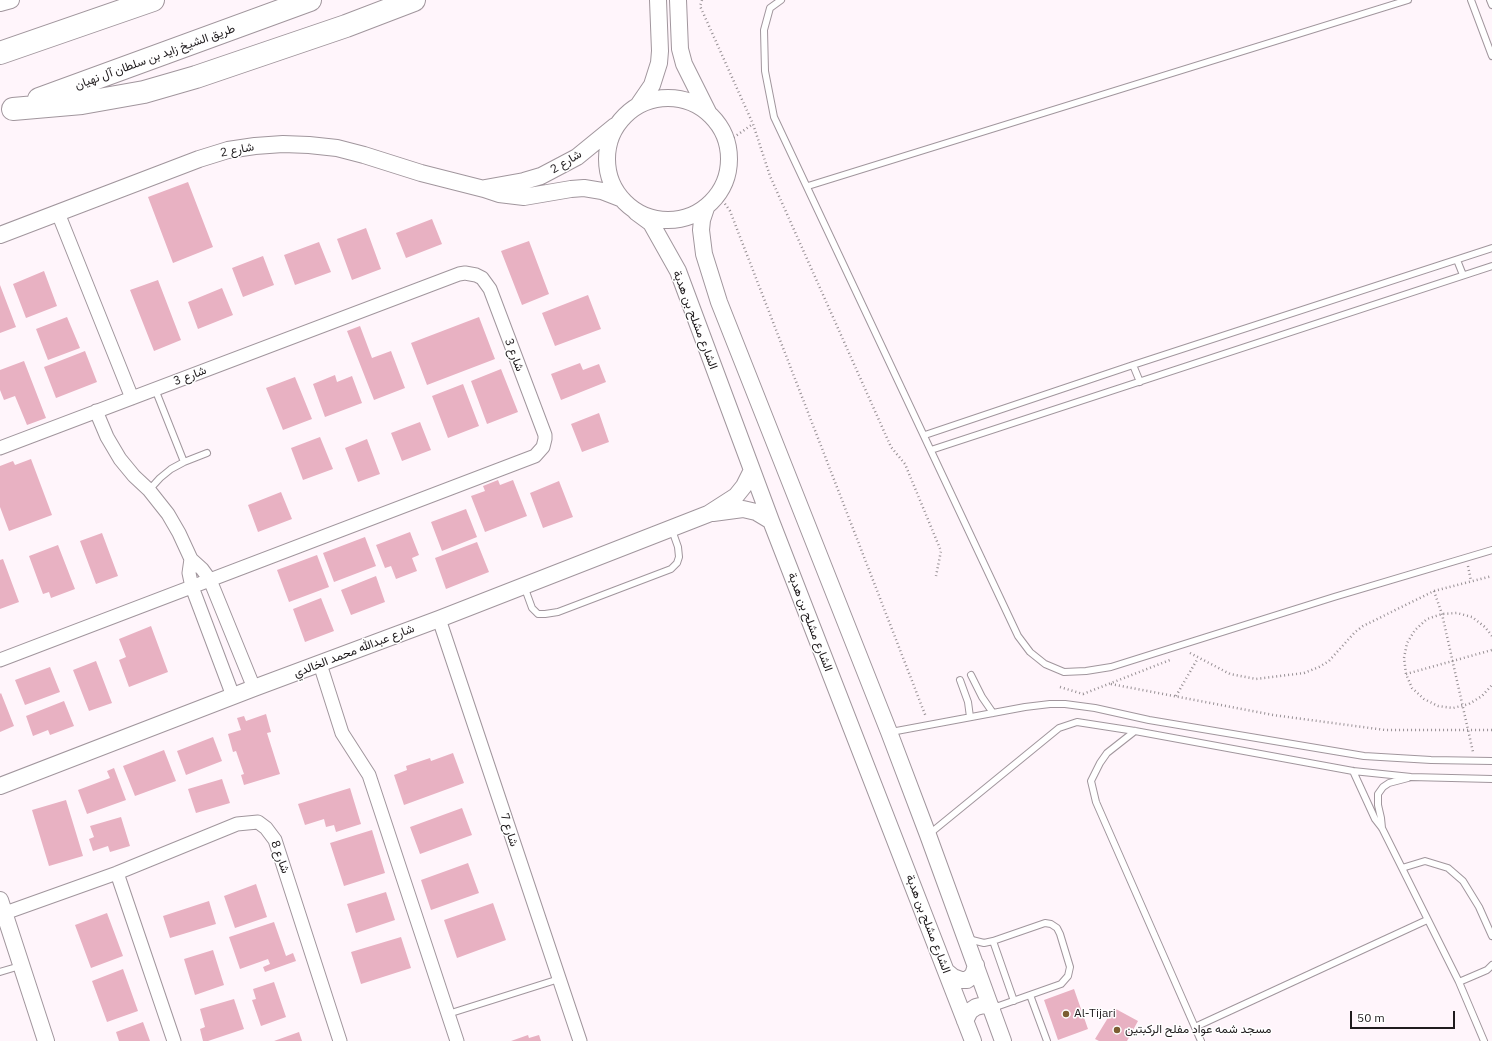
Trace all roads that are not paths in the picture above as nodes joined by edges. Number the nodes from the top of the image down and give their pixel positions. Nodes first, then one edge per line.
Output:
1 (11, 0) edge
2 (153, 0) edge
3 (310, 0) edge
4 (414, 0) edge
5 (658, 0) edge
6 (678, 0) edge
7 (781, 0) edge
8 (1408, 0) edge
9 (1471, 0) edge
10 (1490, 0) edge
11 (0, 3) edge
12 (1492, 5) edge
13 (0, 53) edge
14 (1492, 56) edge
15 (639, 104) junction
16 (6, 111) edge
17 (708, 112) junction
18 (617, 124) junction
19 (808, 186) junction
20 (484, 189) junction
21 (620, 198) junction
22 (706, 208) junction
23 (636, 212) junction
24 (58, 213) junction
25 (0, 235) edge
26 (1492, 248) edge
27 (1457, 260) junction
28 (1492, 266) edge
29 (1462, 275) junction
30 (1134, 365) junction
31 (1140, 382) junction
32 (155, 389) junction
33 (132, 398) junction
34 (96, 412) junction
35 (925, 435) junction
36 (0, 448) edge
37 (931, 450) junction
38 (207, 453) dead end
39 (184, 462) junction
40 (752, 470) junction
41 (149, 490) junction
42 (708, 514) junction
43 (771, 522) junction
44 (671, 529) junction
45 (1492, 550) edge
46 (191, 559) junction
47 (210, 580) junction
48 (524, 586) junction
49 (192, 587) junction
50 (439, 619) junction
51 (0, 660) edge
52 (320, 664) junction
53 (971, 675) dead end
54 (960, 680) dead end
55 (254, 688) junction
56 (233, 696) junction
57 (993, 713) junction
58 (970, 717) junction
59 (1135, 731) junction
60 (889, 732) junction
61 (1492, 761) edge
62 (1353, 771) junction
63 (1411, 777) junction
64 (1492, 779) edge
65 (0, 786) edge
66 (1382, 828) junction
67 (928, 835) junction
68 (1402, 868) junction
69 (118, 873) junction
70 (2, 907) edge
71 (1427, 920) junction
72 (1492, 936) edge
73 (966, 938) junction
74 (993, 941) junction
75 (21, 965) junction
76 (976, 965) junction
77 (1492, 965) edge
78 (0, 972) edge
79 (946, 972) junction
80 (559, 979) junction
81 (1459, 982) junction
82 (1030, 995) junction
83 (1014, 1001) junction
84 (992, 1008) junction
85 (448, 1014) junction
86 (965, 1021) junction
87 (1195, 1027) junction
88 (46, 1041) edge
89 (174, 1041) edge
90 (340, 1041) edge
91 (457, 1041) edge
92 (580, 1041) edge
93 (973, 1041) edge
94 (1003, 1041) edge
95 (1046, 1041) edge
96 (1201, 1041) edge
97 (1484, 1041) edge

1 - 11 street
2 - 13 highway
3 - 16 highway, طريق الشيخ زايد بن سلطان آل نهيان
4 - 16 highway
5 - 15 street
6 - 17 street
7 - 19 lane
8 - 19 lane
9 - 14 lane
10 - 12 lane
15 - 17 street
15 - 18 street
17 - 22 street
18 - 20 street, شارع 2
18 - 21 street
19 - 35 lane
20 - 21 street, شارع 2
20 - 24 street, شارع 2
21 - 23 street
22 - 23 street
22 - 60 street
23 - 40 street, الشارع مشلح بن هدبة
24 - 25 street, شارع 2
24 - 33 street
26 - 27 lane
27 - 29 lane
27 - 30 lane
28 - 29 lane
29 - 31 lane
30 - 31 lane
30 - 35 lane
31 - 37 lane
32 - 33 street, شارع 3
32 - 39 lane
32 - 47 street, شارع 3
33 - 34 street, شارع 3
34 - 36 street, شارع 3
34 - 41 street
35 - 37 lane
37 - 45 lane
38 - 39 lane
39 - 41 lane
40 - 42 street, شارع عبدالله محمد الخالدي
40 - 43 street, الشارع مشلح بن هدبة
41 - 46 street
42 - 43 street, شارع عبدالله محمد الخالدي
42 - 44 street, شارع عبدالله محمد الخالدي
43 - 79 street, الشارع مشلح بن هدبة
44 - 48 street, شارع عبدالله محمد الخالدي
44 - 48 lane
46 - 47 street
46 - 49 street
47 - 49 street, شارع 3
47 - 55 street
48 - 50 street, شارع عبدالله محمد الخالدي
49 - 51 street, شارع 3
49 - 56 street
50 - 52 street, شارع عبدالله محمد الخالدي
50 - 80 street, شارع 7
52 - 55 street, شارع عبدالله محمد الخالدي
52 - 85 street
53 - 57 lane
54 - 58 lane
55 - 56 street, شارع عبدالله محمد الخالدي
56 - 65 street, شارع عبدالله محمد الخالدي
57 - 58 lane
57 - 61 lane
58 - 60 lane
59 - 62 lane
59 - 67 lane
59 - 87 lane
60 - 67 street
62 - 63 lane
62 - 66 lane
63 - 64 lane
63 - 66 lane
66 - 68 lane
67 - 73 street
68 - 71 lane
68 - 72 lane
69 - 70 street, شارع 8
69 - 89 street
69 - 90 street, شارع 8
70 - 75 street, شارع 8
71 - 81 lane
71 - 87 lane
73 - 74 lane
73 - 76 street
74 - 82 lane
74 - 83 lane
75 - 78 lane
75 - 88 street, شارع 8
76 - 79 street
76 - 84 street
77 - 81 lane
79 - 86 street, الشارع مشلح بن هدبة
80 - 85 lane
80 - 92 street, شارع 7
81 - 97 lane
82 - 83 lane
82 - 95 lane
83 - 84 lane
84 - 86 street
84 - 94 street
85 - 91 street
86 - 93 street, الشارع مشلح بن هدبة
87 - 96 lane

